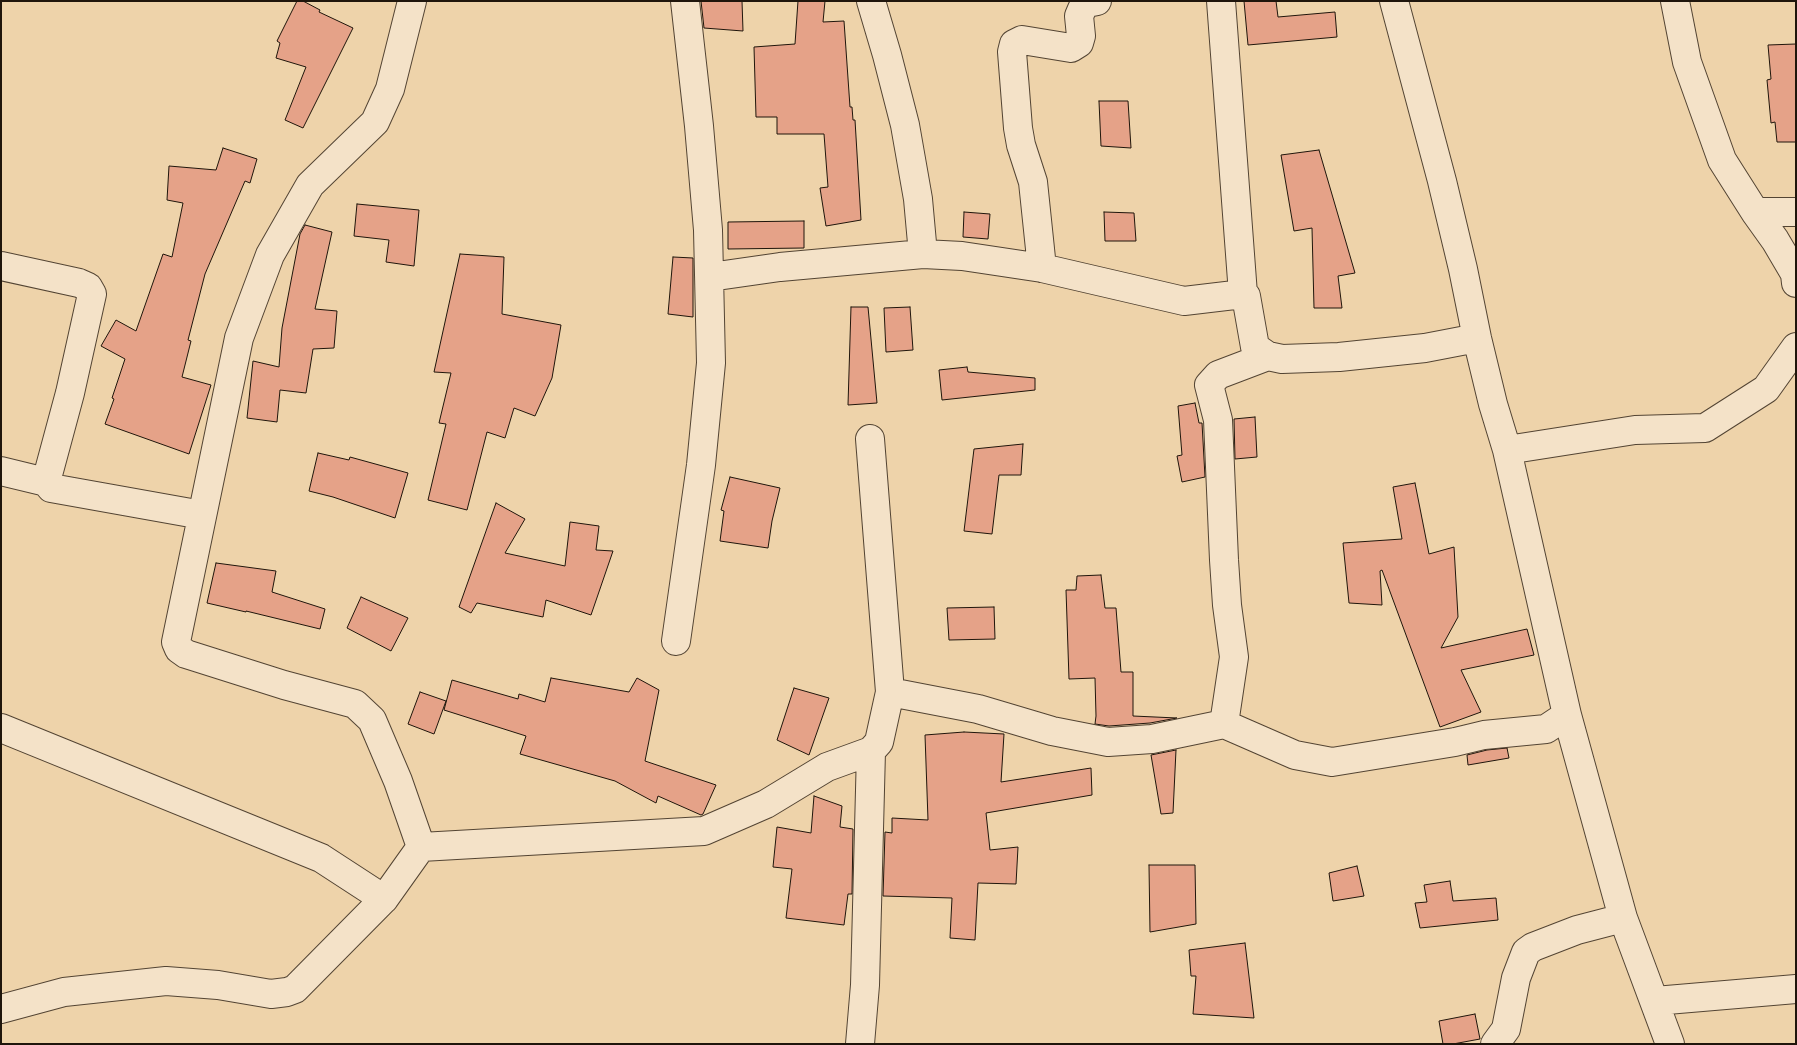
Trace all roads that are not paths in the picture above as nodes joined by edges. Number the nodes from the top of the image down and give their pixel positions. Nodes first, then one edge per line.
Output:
1 (412, 1) edge
2 (685, 1) edge
3 (871, 1) edge
4 (1097, 1) edge
5 (1221, 1) edge
6 (1394, 1) edge
7 (1675, 1) edge
8 (1755, 212) junction
9 (1796, 212) edge
10 (923, 254) junction
11 (1, 266) edge
12 (1042, 268) junction
13 (710, 276) junction
14 (1796, 283) edge
15 (1243, 294) junction
16 (1477, 338) junction
17 (1796, 347) edge
18 (1268, 356) junction
19 (870, 439) dead end
20 (1508, 450) junction
21 (1, 471) edge
22 (46, 482) junction
23 (202, 515) junction
24 (676, 641) dead end
25 (890, 692) junction
26 (1567, 715) junction
27 (1224, 724) junction
28 (1, 728) edge
29 (871, 751) junction
30 (421, 847) junction
31 (384, 899) junction
32 (1623, 918) junction
33 (1796, 989) edge
34 (1655, 1002) junction
35 (1, 1009) edge
36 (860, 1044) edge
37 (1495, 1044) edge
38 (1670, 1044) edge

1 - 23 street
2 - 13 street
3 - 10 street
4 - 12 street
5 - 15 street
6 - 16 street
7 - 8 street
8 - 9 street
8 - 14 street
10 - 12 street
10 - 13 street
11 - 22 street
12 - 15 street
13 - 24 street
15 - 18 street
16 - 18 street
16 - 20 street
17 - 20 street
18 - 27 street
19 - 25 street
20 - 26 street
21 - 22 street
22 - 23 street
23 - 30 street
25 - 27 street
25 - 29 street
26 - 27 street
26 - 32 street
28 - 31 street
29 - 30 street
29 - 36 street
30 - 31 street
31 - 35 street
32 - 34 street
32 - 37 street
33 - 34 street
34 - 38 street

